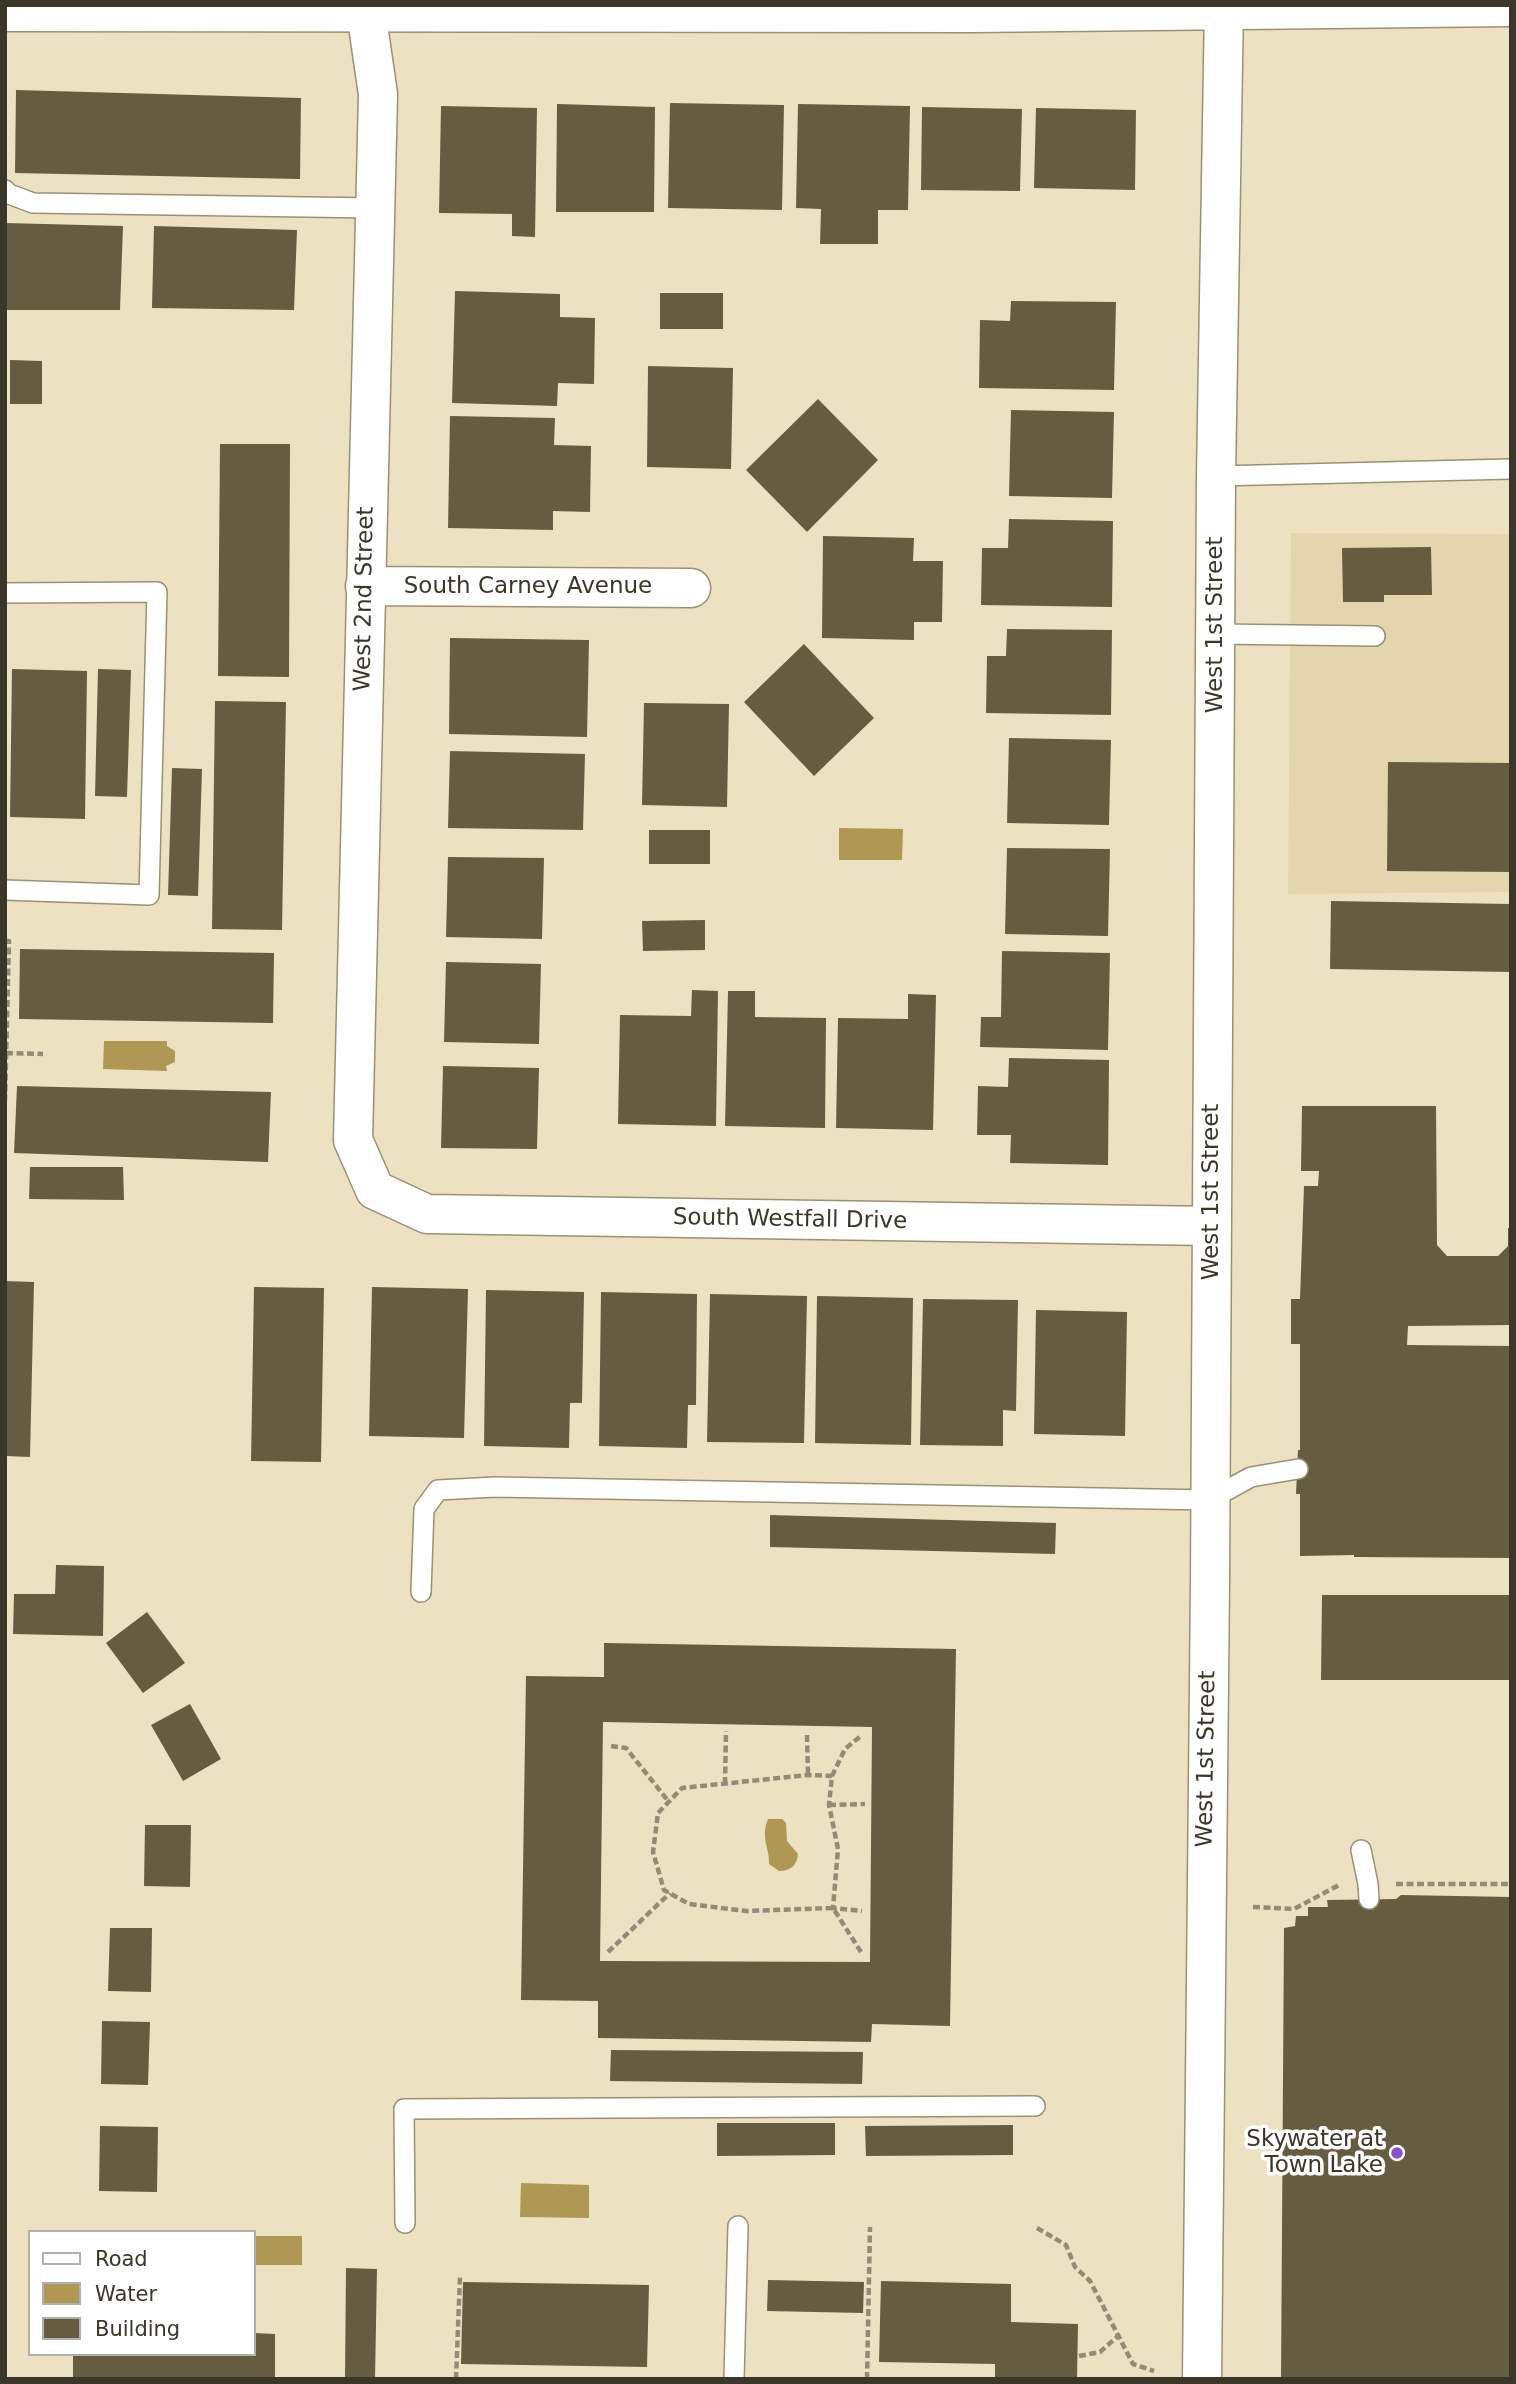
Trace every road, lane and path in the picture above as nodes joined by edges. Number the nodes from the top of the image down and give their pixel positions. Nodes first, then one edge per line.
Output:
1 (1224, 7) edge
2 (1511, 7) edge
3 (365, 8) edge
4 (697, 9) edge
5 (5, 12) edge
6 (5, 190) edge
7 (375, 208) junction
8 (1511, 469) edge
9 (1216, 476) junction
10 (365, 586) junction
11 (691, 588) dead end
12 (5, 593) edge
13 (1217, 634) junction
14 (1376, 636) dead end
15 (5, 890) edge
16 (5, 941) edge
17 (6, 1054) edge
18 (43, 1054) dead end
19 (5, 1101) edge
20 (375, 1190) joint
21 (1212, 1226) junction
22 (1297, 1469) dead end
23 (1209, 1500) junction
24 (421, 1592) dead end
25 (726, 1731) dead end
26 (807, 1735) dead end
27 (862, 1735) dead end
28 (611, 1746) dead end
29 (808, 1774) junction
30 (832, 1776) junction
31 (725, 1784) junction
32 (669, 1802) junction
33 (865, 1804) dead end
34 (829, 1805) junction
35 (1361, 1850) dead end
36 (670, 1893) junction
37 (1369, 1899) dead end
38 (833, 1908) junction
39 (862, 1911) dead end
40 (608, 1952) dead end
41 (861, 1952) dead end
42 (1035, 2106) dead end
43 (405, 2223) dead end
44 (738, 2226) dead end
45 (870, 2227) dead end
46 (1037, 2228) dead end
47 (460, 2276) dead end
48 (1118, 2336) junction
49 (1079, 2356) dead end
50 (1154, 2371) dead end
51 (456, 2379) edge
52 (734, 2379) edge
53 (867, 2379) edge
54 (1202, 2379) edge

1 - 2 street
1 - 4 street
1 - 9 street, West 1st Street
3 - 4 street
3 - 5 street
3 - 7 street, West 2nd Street
6 - 7 lane
7 - 10 street, West 2nd Street
8 - 9 lane
9 - 13 street, West 1st Street
10 - 11 street, South Carney Avenue
10 - 20 street, West 2nd Street
12 - 15 lane
13 - 14 lane
13 - 21 street, West 1st Street
16 - 17 path
17 - 18 path
17 - 19 path
20 - 21 street, South Westfall Drive
21 - 23 street, West 1st Street
22 - 23 lane
23 - 24 lane
23 - 54 street, West 1st Street
25 - 31 path
26 - 29 path
27 - 30 path
28 - 32 path
29 - 30 path
29 - 31 path
30 - 34 path
31 - 32 path
32 - 36 path
33 - 34 path
34 - 38 path
35 - 37 lane
36 - 38 path
36 - 40 path
38 - 39 path
38 - 41 path
42 - 43 lane
44 - 52 lane
45 - 53 path
46 - 48 path
47 - 51 path
48 - 49 path
48 - 50 path

